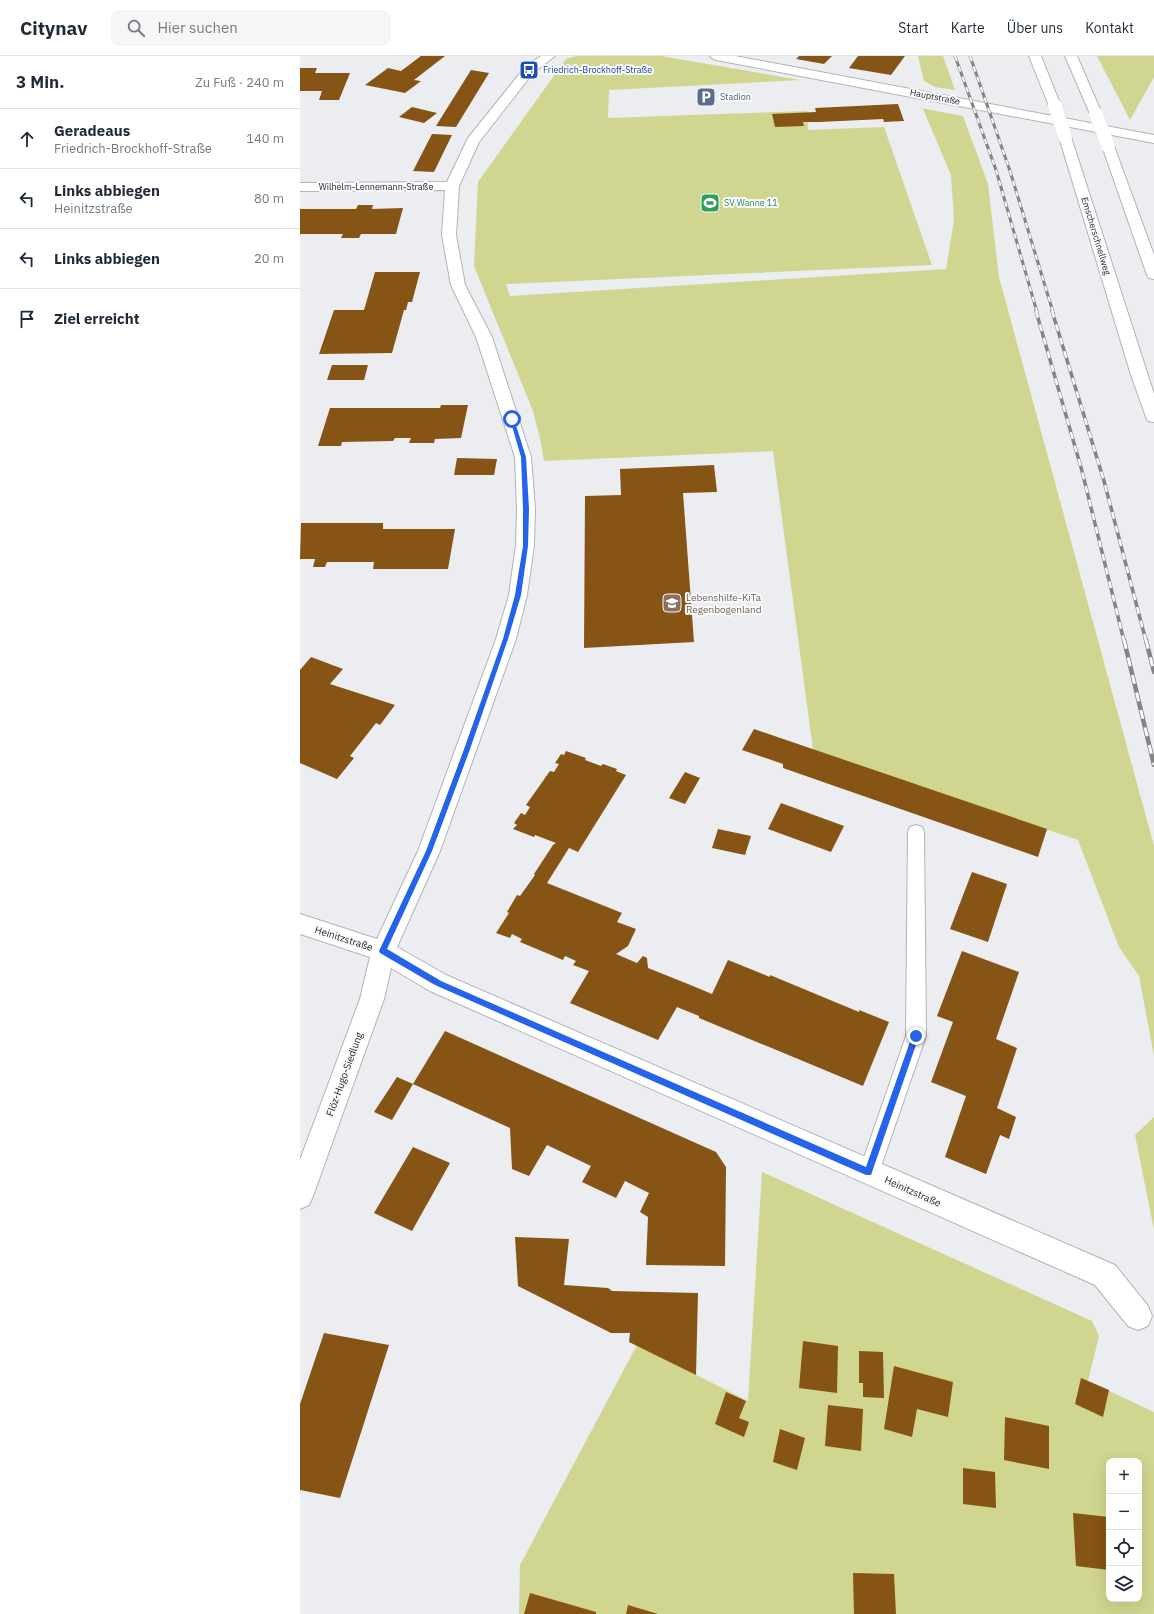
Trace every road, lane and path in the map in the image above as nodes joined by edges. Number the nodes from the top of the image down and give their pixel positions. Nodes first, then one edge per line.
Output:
1 (549, 56) edge
2 (716, 56) edge
3 (1035, 56) edge
4 (1071, 56) edge
5 (1154, 140) edge
6 (452, 186) junction
7 (300, 187) edge
8 (1154, 276) edge
9 (1154, 418) edge
10 (916, 832) dead end
11 (300, 924) edge
12 (383, 951) junction
13 (869, 1172) junction
14 (300, 1196) edge
15 (1138, 1316) dead end

1 - 6 main road
2 - 5 main road, Hauptstraße
3 - 9 main road, Emscherschnellweg, bridge
4 - 8 main road, bridge
6 - 7 main road, Wilhelm-Lennemann-Straße
6 - 12 main road
10 - 13 lane
11 - 12 main road, Heinitzstraße
12 - 13 main road, Heinitzstraße
12 - 14 main road, Flöz-Hugo-Siedlung
13 - 15 main road, Heinitzstraße

